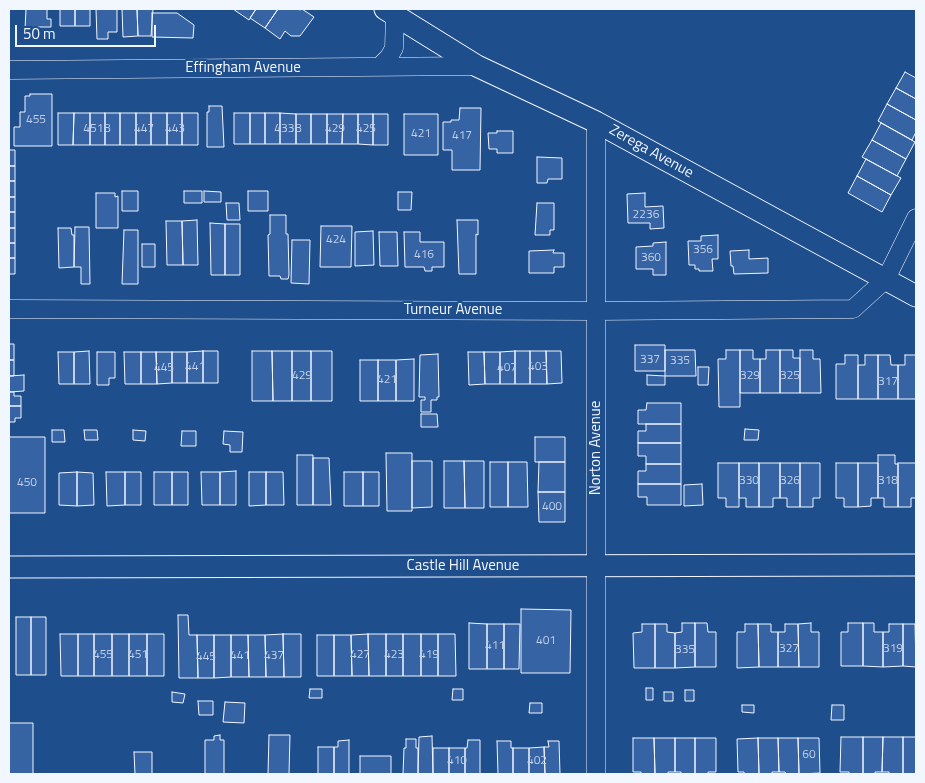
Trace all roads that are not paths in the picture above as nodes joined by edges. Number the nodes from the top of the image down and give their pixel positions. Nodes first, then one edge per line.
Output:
1 (390, 12) edge
2 (477, 66) junction
3 (379, 67) junction
4 (9, 70) edge
5 (596, 122) junction
6 (916, 218) edge
7 (886, 279) junction
8 (916, 296) edge
9 (9, 309) edge
10 (596, 311) junction
11 (916, 565) edge
12 (597, 566) junction
13 (9, 567) edge
14 (596, 774) edge

1 - 2 street, Zerega Avenue
1 - 3 street
2 - 3 street, Effingham Avenue
2 - 5 street, Zerega Avenue
3 - 4 street, Effingham Avenue
5 - 7 street, Zerega Avenue
5 - 10 street, Norton Avenue
6 - 7 street
7 - 8 street, Zerega Avenue
7 - 10 street, Turneur Avenue
9 - 10 street, Turneur Avenue
10 - 12 street, Norton Avenue
11 - 12 street, Castle Hill Avenue
12 - 13 street, Castle Hill Avenue
12 - 14 street, Norton Avenue

